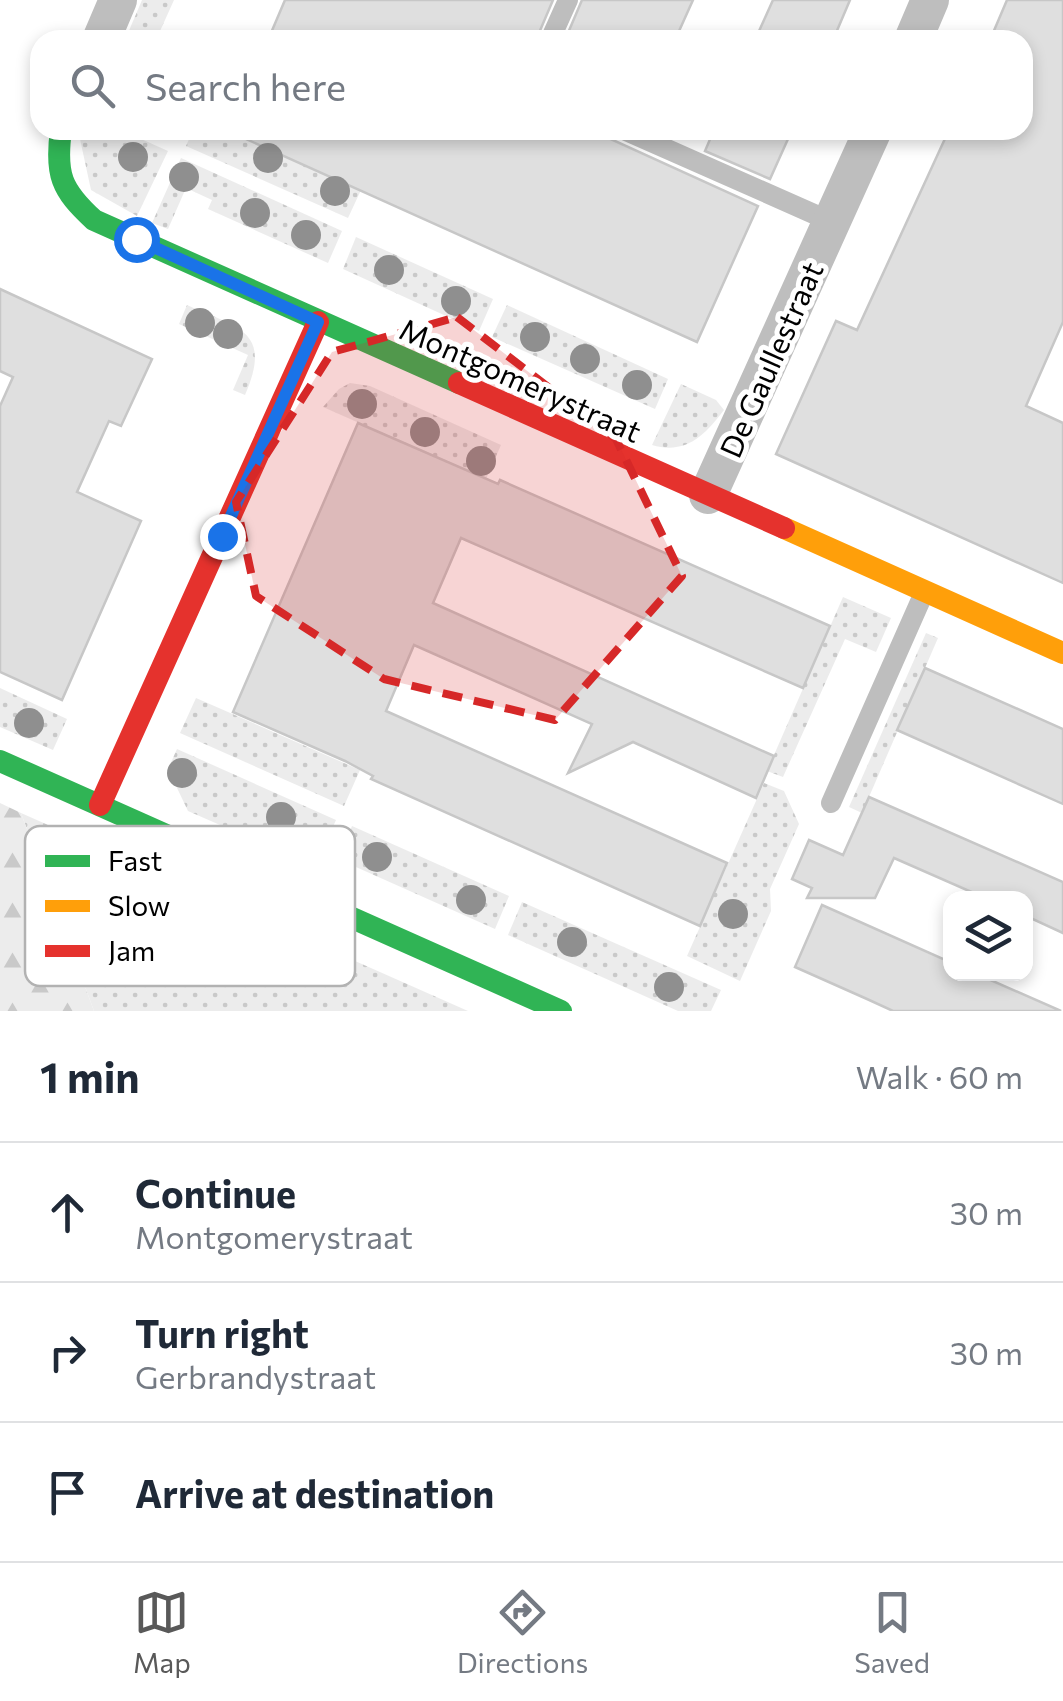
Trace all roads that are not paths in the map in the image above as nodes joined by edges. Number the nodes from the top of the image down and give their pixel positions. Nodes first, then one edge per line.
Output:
1 (118, 0) edge
2 (568, 0) edge
3 (930, 0) edge
4 (105, 30) edge
5 (554, 30) edge
6 (917, 30) edge
7 (59, 140) edge
8 (647, 140) edge
9 (869, 140) edge
10 (832, 222) junction
11 (318, 322) junction
12 (708, 495) junction
13 (925, 592) junction
14 (1063, 652) edge
15 (0, 760) edge
16 (831, 803) dead end
17 (100, 805) junction
18 (147, 826) edge
19 (355, 919) edge
20 (561, 1011) edge

1 - 4 street
2 - 5 lane
3 - 6 street
7 - 11 street, Montgomerystraat
8 - 10 lane
9 - 10 street, De Gaullestraat
10 - 12 street, De Gaullestraat
11 - 12 street, Montgomerystraat
11 - 17 street
12 - 13 street, Montgomerystraat
13 - 14 street, Montgomerystraat
13 - 16 lane
15 - 17 street
17 - 18 street
19 - 20 street

